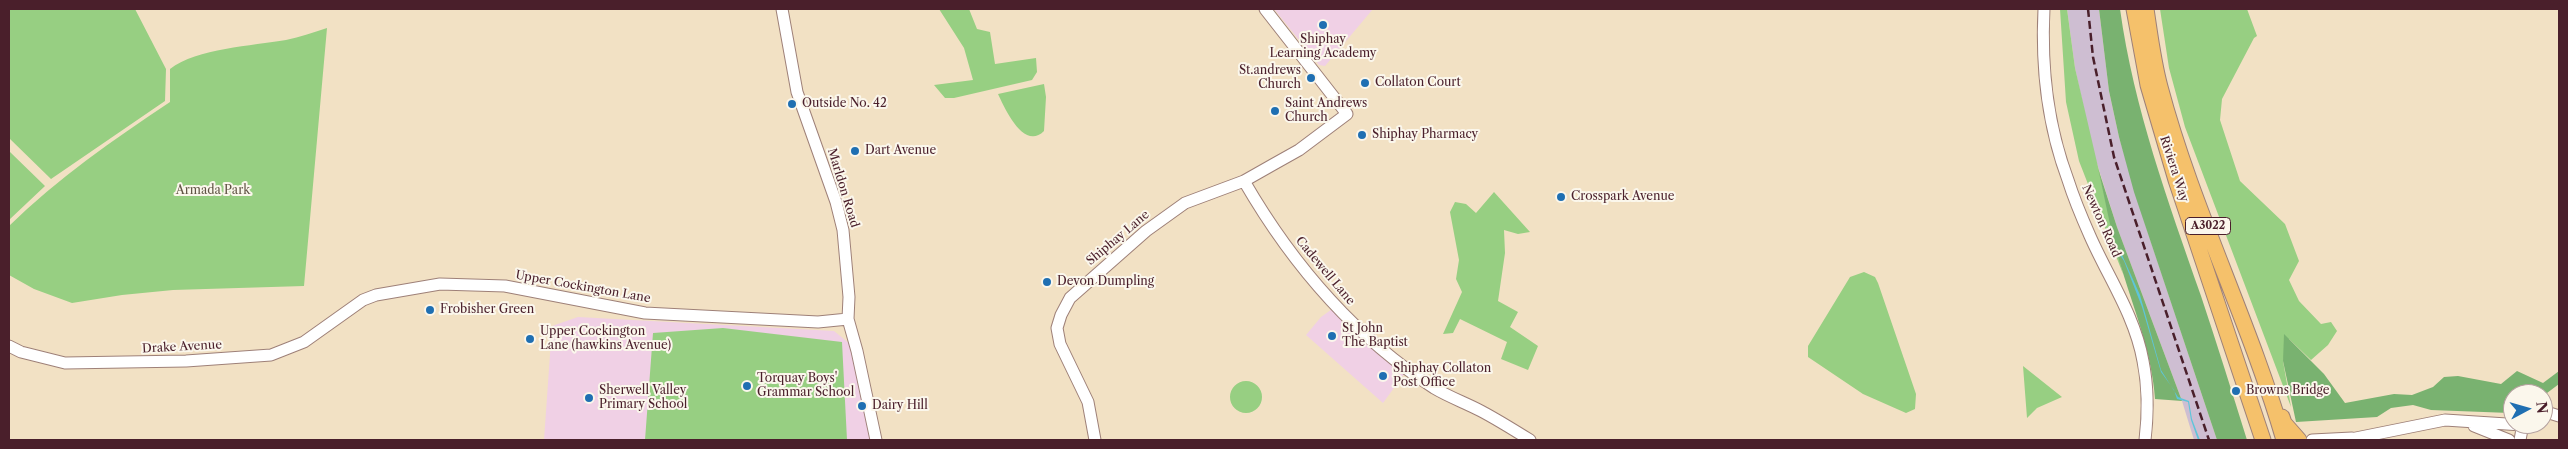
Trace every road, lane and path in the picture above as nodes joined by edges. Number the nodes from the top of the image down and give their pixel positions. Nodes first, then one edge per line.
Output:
1 (782, 9) edge
2 (1265, 9) edge
3 (2044, 9) edge
4 (2134, 9) edge
5 (2146, 9) edge
6 (1244, 180) junction
7 (2212, 236) junction
8 (348, 312) joint
9 (848, 319) junction
10 (9, 346) edge
11 (2463, 422) junction
12 (2503, 424) edge
13 (875, 439) edge
14 (1095, 440) edge
15 (1530, 440) edge
16 (2145, 440) edge
17 (2263, 440) edge
18 (2284, 440) edge
19 (2299, 440) edge
20 (2312, 440) edge
21 (2349, 440) edge
22 (2509, 440) edge

1 - 9 street, Marldon Road
2 - 6 street, Shiphay Lane
3 - 16 street, Newton Road
4 - 17 main road, Riviera Way / A3022
5 - 7 main road, Riviera Way / A3022
6 - 14 street, Shiphay Lane
6 - 15 street, Cadewell Lane
7 - 18 main road, Riviera Way / A3022
7 - 19 main road, Riviera Way
8 - 9 street, Upper Cockington Lane
8 - 10 street, Drake Avenue
9 - 13 street, Marldon Road
11 - 12 street
11 - 21 street
11 - 22 street
20 - 21 street

